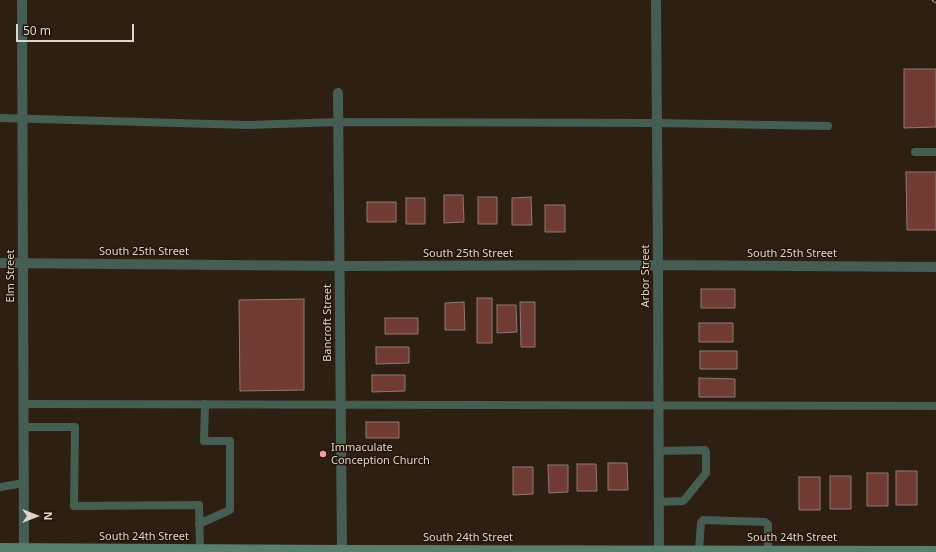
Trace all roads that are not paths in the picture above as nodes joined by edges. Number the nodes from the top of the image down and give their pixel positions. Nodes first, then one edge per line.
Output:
1 (22, 0) edge
2 (656, 0) edge
3 (338, 93) dead end
4 (0, 118) edge
5 (22, 118) junction
6 (339, 122) junction
7 (657, 122) junction
8 (828, 126) dead end
9 (915, 152) dead end
10 (936, 152) edge
11 (0, 263) edge
12 (23, 263) junction
13 (658, 265) junction
14 (340, 266) junction
15 (936, 267) edge
16 (23, 404) junction
17 (205, 404) junction
18 (341, 404) junction
19 (659, 406) junction
20 (936, 406) edge
21 (24, 427) junction
22 (659, 451) junction
23 (24, 483) junction
24 (0, 487) edge
25 (659, 502) junction
26 (199, 524) junction
27 (0, 548) edge
28 (200, 549) junction
29 (24, 550) edge
30 (699, 550) junction
31 (768, 550) junction
32 (342, 551) edge
33 (659, 551) edge
34 (936, 551) edge

1 - 5 street, Elm Street
2 - 7 street, Arbor Street
3 - 6 street, Bancroft Street
4 - 5 lane
5 - 6 lane
5 - 12 street, Elm Street
6 - 7 lane
6 - 14 street, Bancroft Street
7 - 8 lane
7 - 13 street, Arbor Street
9 - 10 lane
11 - 12 street, South 25th Street
12 - 14 street, South 25th Street
12 - 16 street, Elm Street
13 - 14 street, South 25th Street
13 - 15 street, South 25th Street
13 - 19 street, Arbor Street
14 - 18 street, Bancroft Street
16 - 17 lane
16 - 21 street, Elm Street
17 - 18 lane
17 - 26 lane
18 - 19 lane
18 - 32 street, Bancroft Street
19 - 20 lane
19 - 22 street, Arbor Street
21 - 23 street, Elm Street
21 - 26 lane
22 - 25 street, Arbor Street
22 - 25 lane
23 - 24 lane
23 - 29 street, Elm Street
25 - 33 street, Arbor Street
26 - 28 lane
27 - 29 main road, South 24th Street
28 - 29 main road, South 24th Street
28 - 32 main road, South 24th Street
30 - 31 main road, South 24th Street
30 - 31 lane
30 - 33 main road, South 24th Street
31 - 34 main road, South 24th Street
32 - 33 main road, South 24th Street

